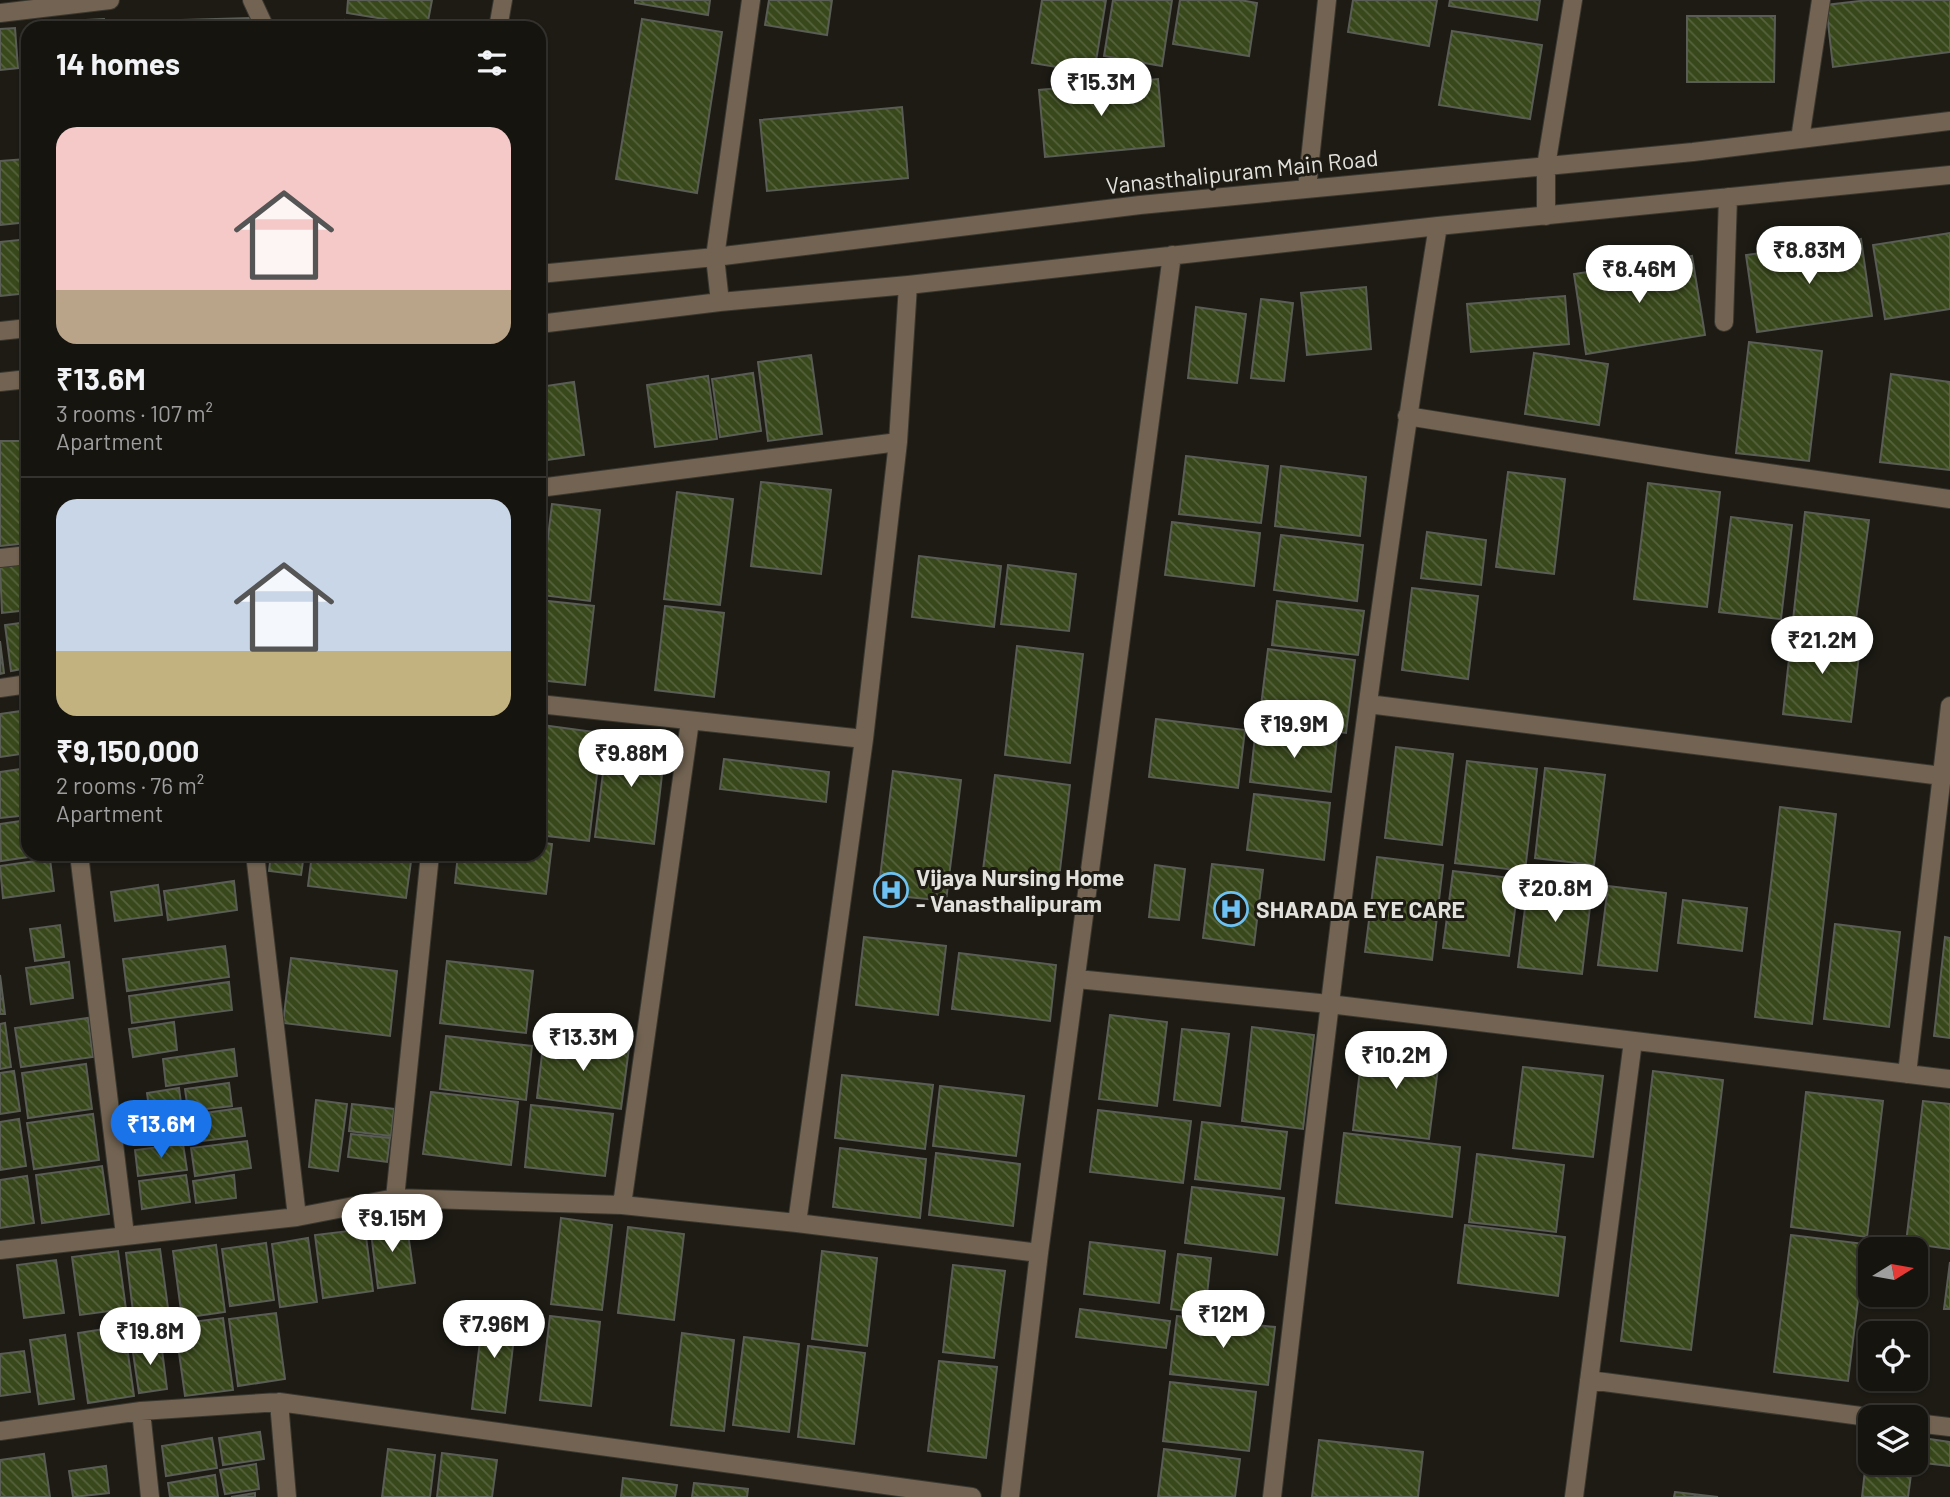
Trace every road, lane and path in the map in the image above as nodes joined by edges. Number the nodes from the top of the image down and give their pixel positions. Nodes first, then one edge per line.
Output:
1 (110, 0) edge
2 (252, 0) edge
3 (503, 0) edge
4 (751, 0) edge
5 (1327, 0) edge
6 (1573, 0) edge
7 (1821, 0) edge
8 (0, 13) edge
9 (262, 21) edge
10 (499, 21) edge
11 (1950, 121) edge
12 (1800, 139) junction
13 (1546, 166) junction
14 (1950, 175) edge
15 (1307, 188) junction
16 (1728, 197) junction
17 (1546, 216) junction
18 (1438, 226) junction
19 (1172, 255) junction
20 (715, 257) junction
21 (546, 273) edge
22 (908, 285) junction
23 (720, 302) junction
24 (1724, 322) dead end
25 (546, 323) edge
26 (21, 329) edge
27 (0, 331) edge
28 (21, 380) edge
29 (0, 382) edge
30 (1407, 416) junction
31 (898, 442) junction
32 (546, 487) edge
33 (1950, 499) edge
34 (21, 556) edge
35 (0, 558) edge
36 (21, 685) edge
37 (0, 688) edge
38 (1368, 704) junction
39 (546, 705) edge
40 (1950, 706) edge
41 (690, 721) junction
42 (864, 739) junction
43 (1942, 776) junction
44 (80, 861) edge
45 (255, 861) edge
46 (429, 861) edge
47 (1077, 979) junction
48 (1329, 1004) junction
49 (1633, 1041) junction
50 (1907, 1074) junction
51 (1950, 1079) edge
52 (395, 1198) junction
53 (622, 1205) junction
54 (298, 1217) junction
55 (797, 1223) junction
56 (125, 1236) junction
57 (0, 1250) edge
58 (1039, 1252) junction
59 (1589, 1380) junction
60 (279, 1402) junction
61 (141, 1411) junction
62 (1858, 1416) edge
63 (1928, 1424) edge
64 (1950, 1427) edge
65 (0, 1431) edge
66 (150, 1497) edge
67 (287, 1497) edge
68 (972, 1497) edge
69 (1010, 1497) edge
70 (1272, 1497) edge
71 (1574, 1497) edge

1 - 8 street
2 - 9 street
3 - 10 street
4 - 20 street
5 - 15 street
6 - 13 street
7 - 12 street
11 - 12 street, Vanasthalipuram Main Road
12 - 13 street, Vanasthalipuram Main Road
13 - 15 street, Vanasthalipuram Main Road
13 - 17 street
14 - 16 street
15 - 20 street, Vanasthalipuram Main Road
16 - 17 street
16 - 24 street
17 - 18 street
18 - 19 street
18 - 30 street
19 - 22 street
19 - 47 street
20 - 21 street, Vanasthalipuram Main Road
20 - 23 street
22 - 23 street
22 - 31 street
23 - 25 street
26 - 27 street
28 - 29 street
30 - 33 street
30 - 38 street
31 - 32 street
31 - 42 street
34 - 35 street
36 - 37 street
38 - 43 street
38 - 48 street
39 - 41 street
40 - 43 street
41 - 42 street
41 - 53 street
42 - 55 street
43 - 50 street
44 - 56 street
45 - 54 street
46 - 52 street
47 - 48 street
47 - 58 street
48 - 49 street
48 - 70 street
49 - 50 street
49 - 59 street
50 - 51 street
52 - 53 street
52 - 54 street
53 - 55 street
54 - 56 street
55 - 58 street
56 - 57 street
58 - 69 street
59 - 62 street
59 - 71 street
60 - 61 street
60 - 67 street
60 - 68 street
61 - 65 street
61 - 66 street
63 - 64 street

